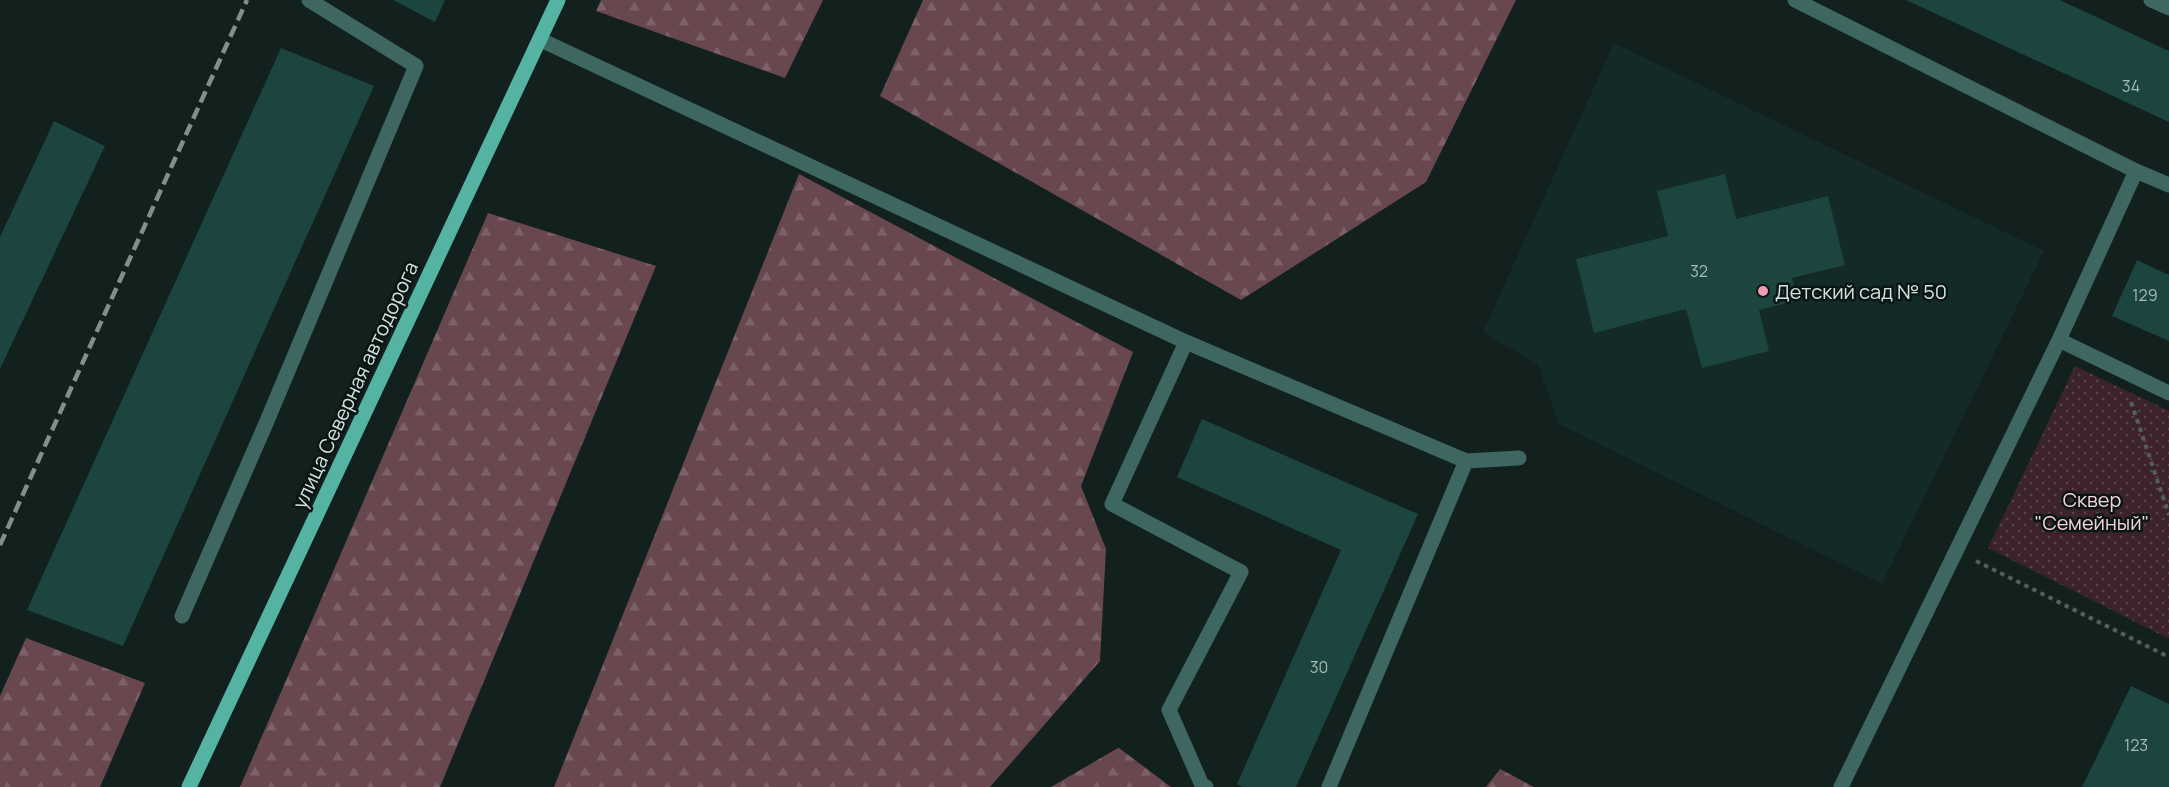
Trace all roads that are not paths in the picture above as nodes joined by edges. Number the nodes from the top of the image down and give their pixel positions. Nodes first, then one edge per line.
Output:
1 (309, 0) edge
2 (558, 0) edge
3 (1795, 0) edge
4 (2151, 0) edge
5 (2169, 8) edge
6 (541, 40) junction
7 (2136, 171) junction
8 (2169, 185) edge
9 (2059, 340) junction
10 (1186, 342) junction
11 (2169, 393) edge
12 (1519, 458) dead end
13 (1466, 461) junction
14 (182, 616) dead end
15 (189, 787) edge
16 (1206, 787) edge
17 (1329, 787) edge
18 (1841, 787) edge

1 - 14 street
2 - 6 main road, улица Северная автодорога
3 - 7 street
4 - 5 street
6 - 10 street
6 - 15 main road, улица Северная автодорога
7 - 8 street
7 - 9 street
9 - 11 street
9 - 18 street
10 - 13 street
10 - 16 street
12 - 13 street
13 - 17 street

